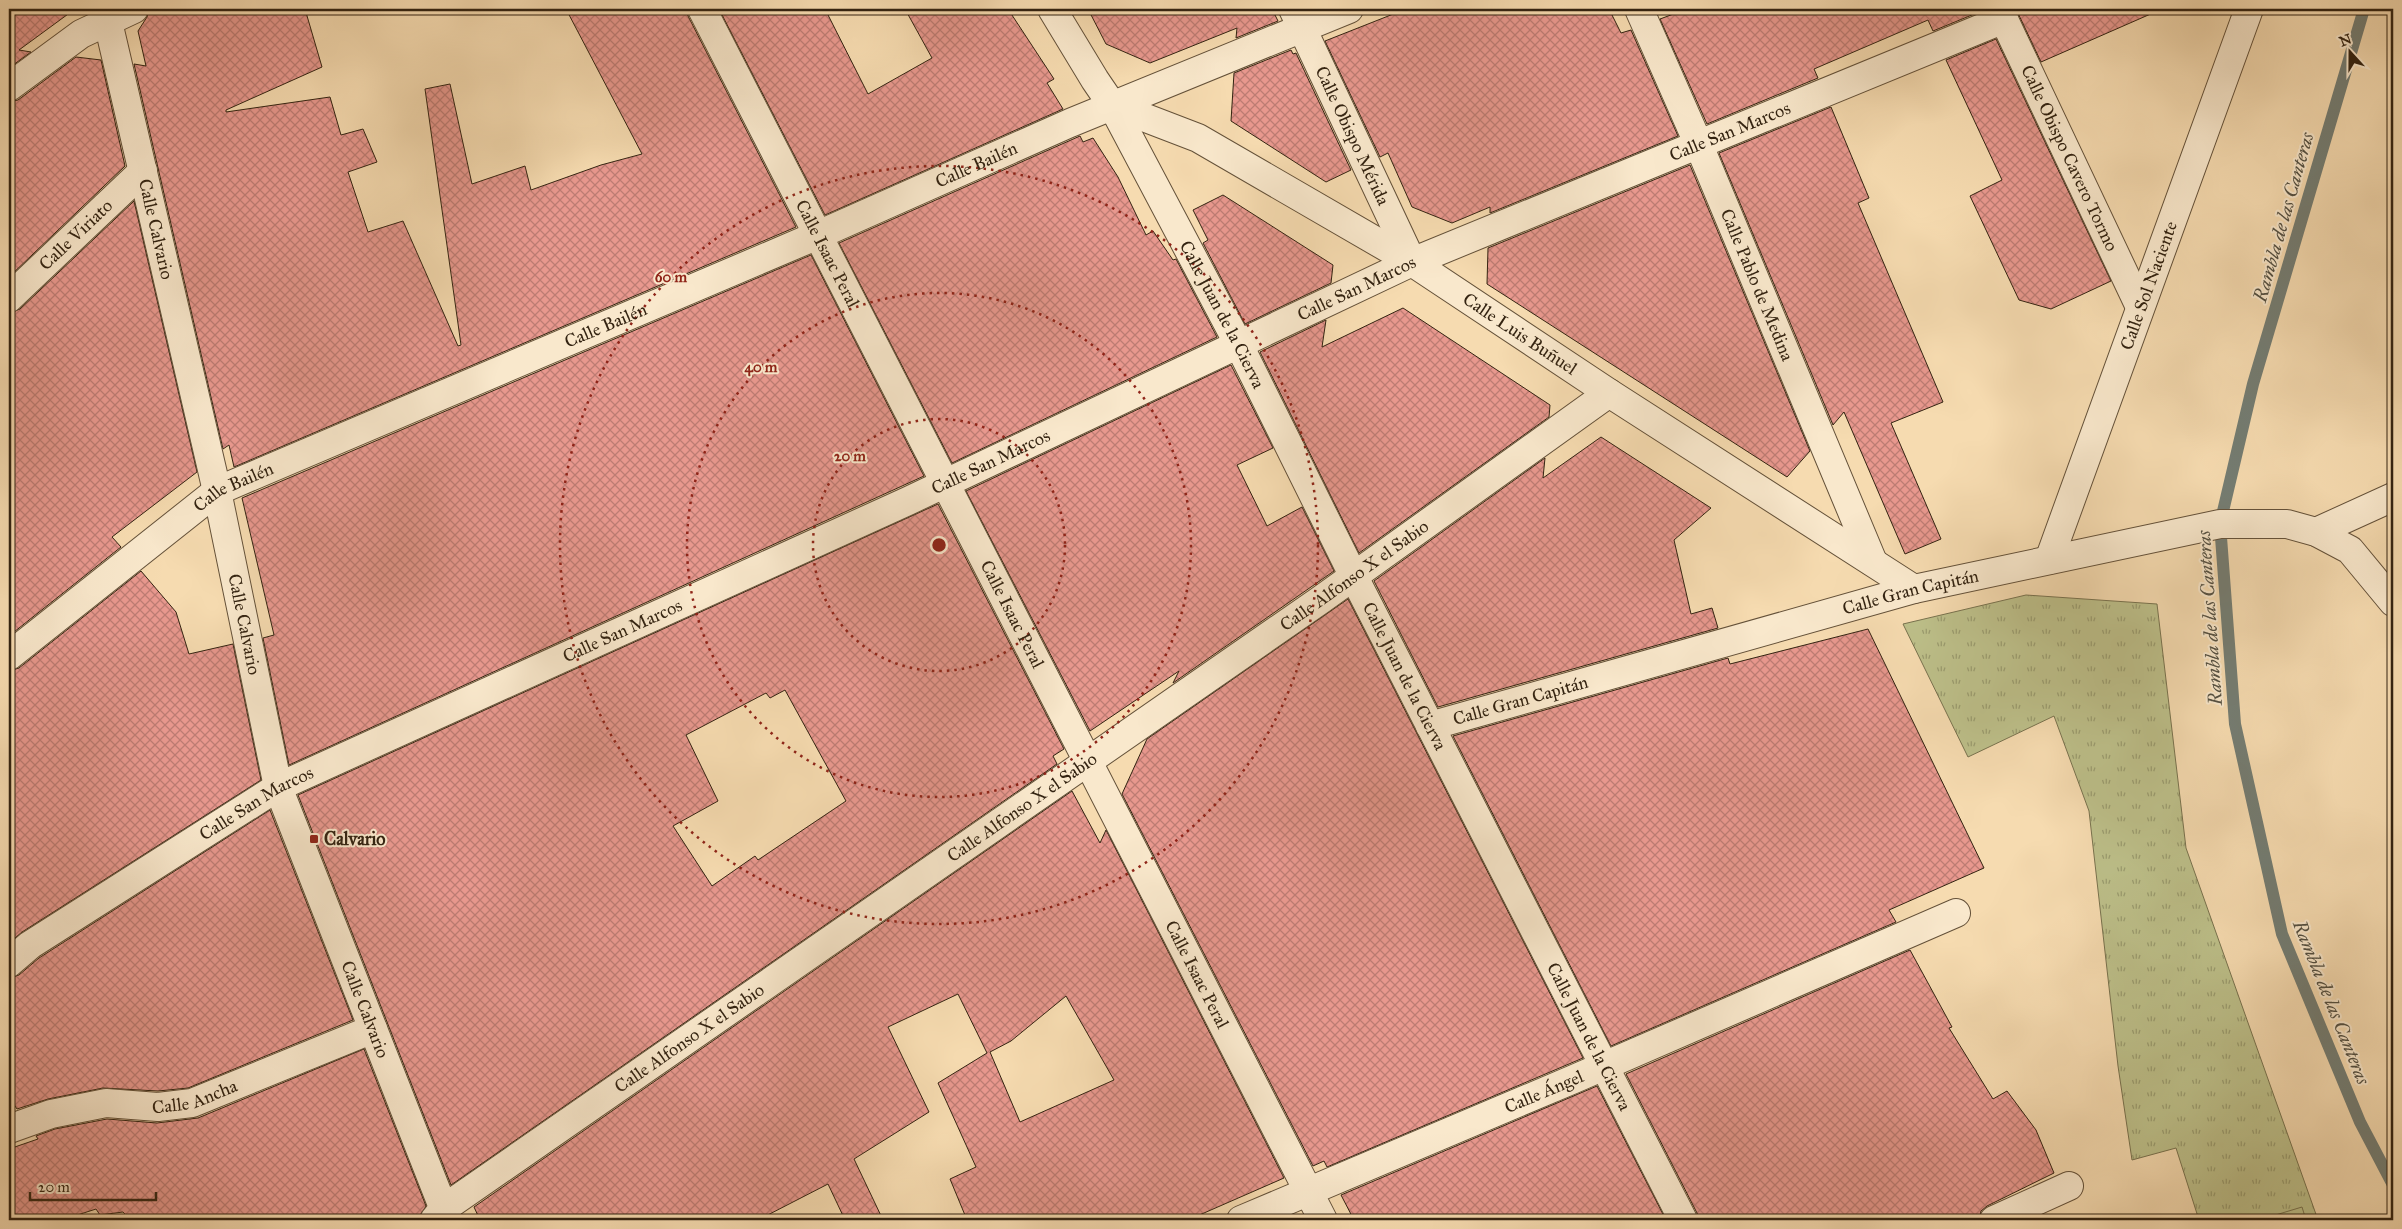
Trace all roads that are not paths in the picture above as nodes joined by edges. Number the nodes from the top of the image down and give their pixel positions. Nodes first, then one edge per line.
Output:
1 (134, 9) edge
2 (702, 9) edge
3 (1052, 9) edge
4 (1349, 9) edge
5 (1639, 9) edge
6 (2249, 9) edge
7 (107, 14) edge
8 (2001, 14) edge
9 (1297, 19) edge
10 (9, 87) edge
11 (1112, 104) junction
12 (1698, 143) junction
13 (143, 171) junction
14 (818, 235) junction
15 (1412, 262) junction
16 (9, 298) edge
17 (2140, 307) junction
18 (1239, 345) junction
19 (1609, 393) junction
20 (945, 483) junction
21 (218, 491) junction
22 (2393, 498) edge
23 (2316, 532) junction
24 (2049, 560) junction
25 (1873, 562) junction
26 (1354, 577) junction
27 (1914, 589) junction
28 (2393, 602) edge
29 (9, 656) edge
30 (1430, 726) junction
31 (1088, 762) junction
32 (278, 786) junction
33 (1956, 913) dead end
34 (9, 963) edge
35 (373, 1029) junction
36 (1605, 1065) junction
37 (9, 1129) edge
38 (2069, 1186) dead end
39 (1308, 1191) junction
40 (442, 1217) edge
41 (1241, 1220) edge
42 (1323, 1220) edge
43 (1683, 1220) edge
44 (1994, 1220) edge

1 - 7 street
2 - 14 street, Calle Isaac Peral
3 - 11 street, Calle Juan de la Cierva
4 - 9 street, Calle Bailén
5 - 12 street, Calle Pablo de Medina
6 - 17 street, Calle Sol Naciente
7 - 10 street
7 - 13 street, Calle Calvario
8 - 12 street, Calle San Marcos
8 - 17 street, Calle Obispo Cavero Tormo
9 - 11 street, Calle Bailén
9 - 15 street, Calle Obispo Mérida
11 - 14 street, Calle Bailén
11 - 15 street, Calle Luis Buñuel
11 - 18 street, Calle Juan de la Cierva
12 - 15 street, Calle San Marcos
12 - 25 street, Calle Pablo de Medina
13 - 16 street, Calle Viriato
13 - 21 street, Calle Calvario
14 - 20 street, Calle Isaac Peral
14 - 21 street, Calle Bailén
15 - 18 street, Calle San Marcos
15 - 19 street, Calle Luis Buñuel
17 - 24 street, Calle Sol Naciente
18 - 20 street, Calle San Marcos
18 - 26 street, Calle Juan de la Cierva
19 - 25 street, Calle Luis Buñuel
19 - 26 street, Calle Alfonso X el Sabio
20 - 31 street, Calle Isaac Peral
20 - 32 street, Calle San Marcos
21 - 29 street, Calle Bailén
21 - 32 street, Calle Calvario
22 - 23 street
23 - 24 street, Calle Gran Capitán
23 - 28 street, Calle Gran Capitán
24 - 27 street, Calle Gran Capitán
25 - 27 street, Calle Luis Buñuel
26 - 30 street, Calle Juan de la Cierva
26 - 31 street, Calle Alfonso X el Sabio
27 - 30 street, Calle Gran Capitán
30 - 36 street, Calle Juan de la Cierva
31 - 39 street, Calle Isaac Peral
31 - 40 street, Calle Alfonso X el Sabio
32 - 34 street, Calle San Marcos
32 - 35 street, Calle Calvario
33 - 36 street, Calle Ángel
35 - 37 street, Calle Ancha
35 - 40 street, Calle Calvario
36 - 39 street, Calle Ángel
36 - 43 street, Calle Juan de la Cierva
38 - 44 street
39 - 41 street, Calle Ángel
39 - 42 street, Calle Isaac Peral

